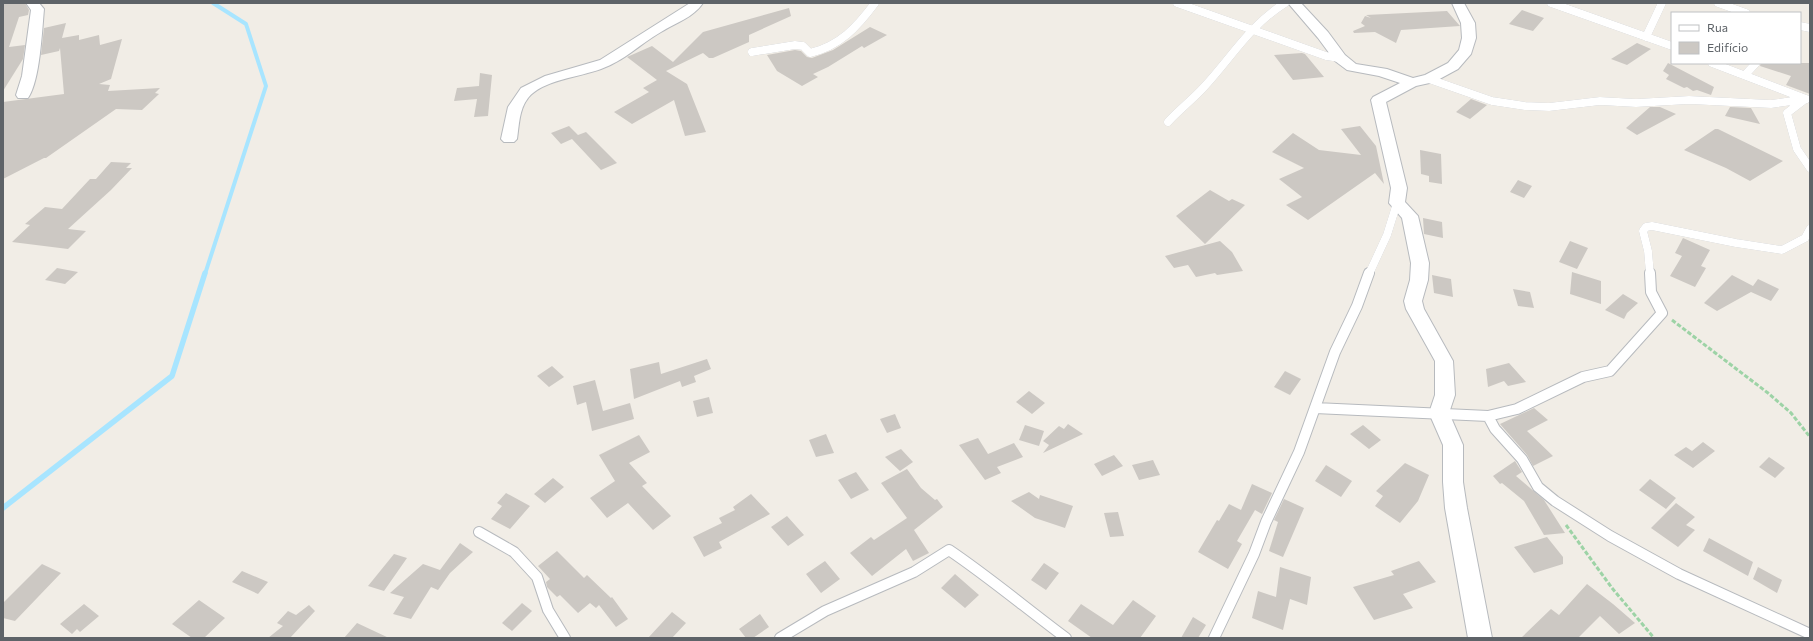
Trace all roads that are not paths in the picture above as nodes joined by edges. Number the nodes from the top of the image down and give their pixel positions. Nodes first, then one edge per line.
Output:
1 (32, 3) edge
2 (697, 3) edge
3 (875, 3) edge
4 (1177, 3) edge
5 (1285, 3) edge
6 (1294, 3) edge
7 (1458, 3) edge
8 (1551, 3) edge
9 (1662, 3) edge
10 (1718, 3) edge
11 (1743, 12) edge
12 (1251, 29) junction
13 (1646, 36) junction
14 (1671, 46) edge
15 (752, 52) dead end
16 (1340, 58) junction
17 (1715, 64) edge
18 (1755, 64) edge
19 (1745, 76) junction
20 (1429, 79) junction
21 (1412, 82) junction
22 (23, 96) dead end
23 (1808, 97) edge
24 (1168, 122) dead end
25 (509, 139) dead end
26 (1810, 168) edge
27 (1397, 203) junction
28 (1810, 229) edge
29 (1315, 408) junction
30 (1439, 412) junction
31 (1488, 416) junction
32 (479, 532) dead end
33 (1810, 634) edge
34 (565, 638) edge
35 (780, 638) edge
36 (1066, 638) edge
37 (1214, 638) edge
38 (1480, 638) edge

1 - 22 street
2 - 25 street
3 - 15 lane
4 - 12 lane
5 - 12 lane
6 - 16 street
7 - 20 street
8 - 13 lane
9 - 13 lane
10 - 11 lane
12 - 16 lane
12 - 24 lane
13 - 14 lane
16 - 21 street
17 - 19 lane
18 - 19 lane
19 - 23 lane
20 - 21 street
20 - 23 lane
21 - 27 street
23 - 26 lane
27 - 29 lane
27 - 30 street
28 - 31 lane
29 - 30 lane
29 - 37 lane
30 - 31 lane
30 - 38 street
31 - 33 lane
32 - 34 lane
35 - 36 lane

